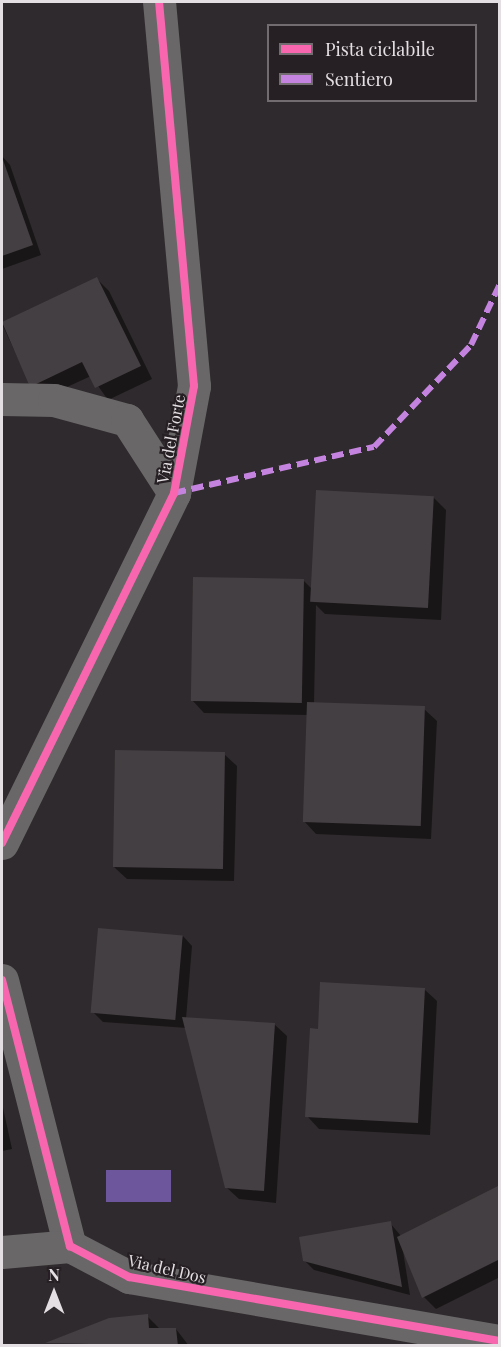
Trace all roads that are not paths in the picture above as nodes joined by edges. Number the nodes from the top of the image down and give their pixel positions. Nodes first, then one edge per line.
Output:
1 (159, 2) edge
2 (2, 399) edge
3 (174, 493) junction
4 (2, 843) edge
5 (2, 980) edge
6 (70, 1246) junction
7 (2, 1252) edge
8 (500, 1341) edge

1 - 3 street, Via del Forte
2 - 3 street, Via del Forte
3 - 4 street, Via del Forte
5 - 6 street
6 - 7 street
6 - 8 street, Via del Dos

